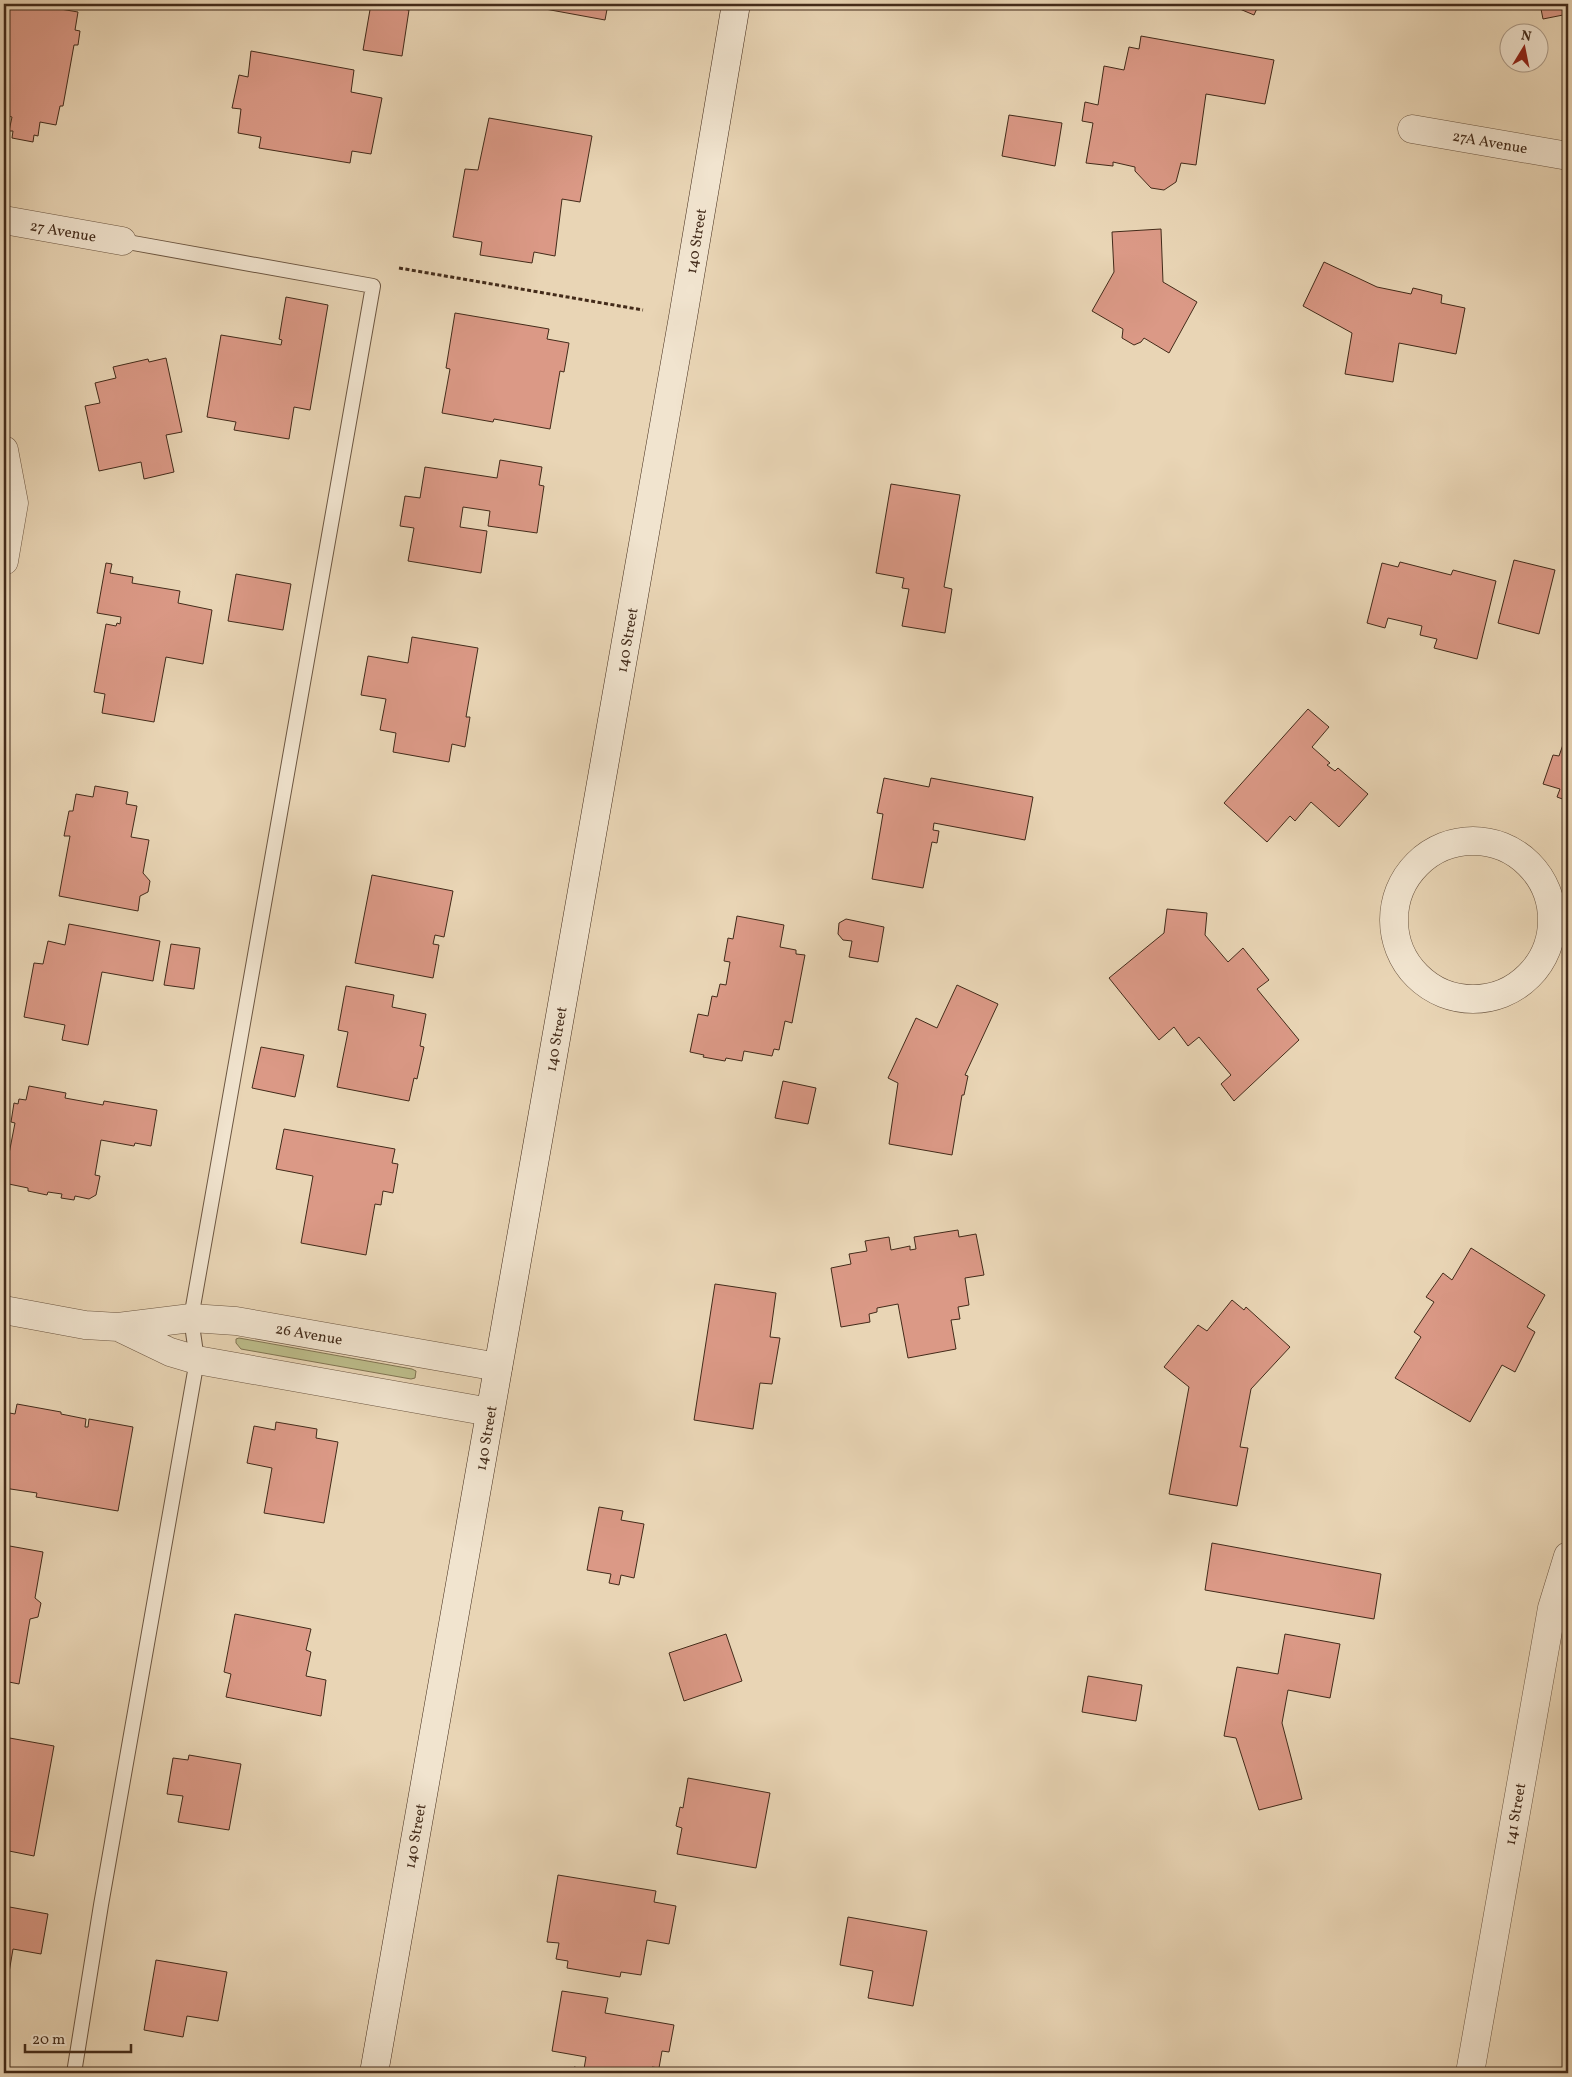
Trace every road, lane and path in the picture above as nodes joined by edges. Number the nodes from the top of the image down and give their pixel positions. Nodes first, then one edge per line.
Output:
1 (736, 4) edge
2 (1412, 129) dead end
3 (1568, 156) edge
4 (4, 220) edge
5 (122, 241) joint
6 (399, 268) dead end
7 (643, 310) dead end
8 (4, 450) edge
9 (4, 561) edge
10 (1561, 917) edge
11 (4, 1310) edge
12 (191, 1318) junction
13 (118, 1327) junction
14 (197, 1360) junction
15 (498, 1367) junction
16 (490, 1412) junction
17 (1568, 1556) edge
18 (74, 2073) edge
19 (374, 2073) edge
20 (1470, 2073) edge

1 - 15 street, 140 Street
2 - 3 street, 27A Avenue
4 - 5 street, 27 Avenue
5 - 12 lane
6 - 7 path
8 - 9 street
10 - 10 street
11 - 13 street, 26 Avenue
12 - 13 street, 26 Avenue
12 - 14 lane
12 - 15 street, 26 Avenue
13 - 14 street, 26 Avenue
14 - 16 street, 26 Avenue
14 - 18 lane
15 - 16 street, 140 Street
16 - 19 street, 140 Street
17 - 20 street, 141 Street

